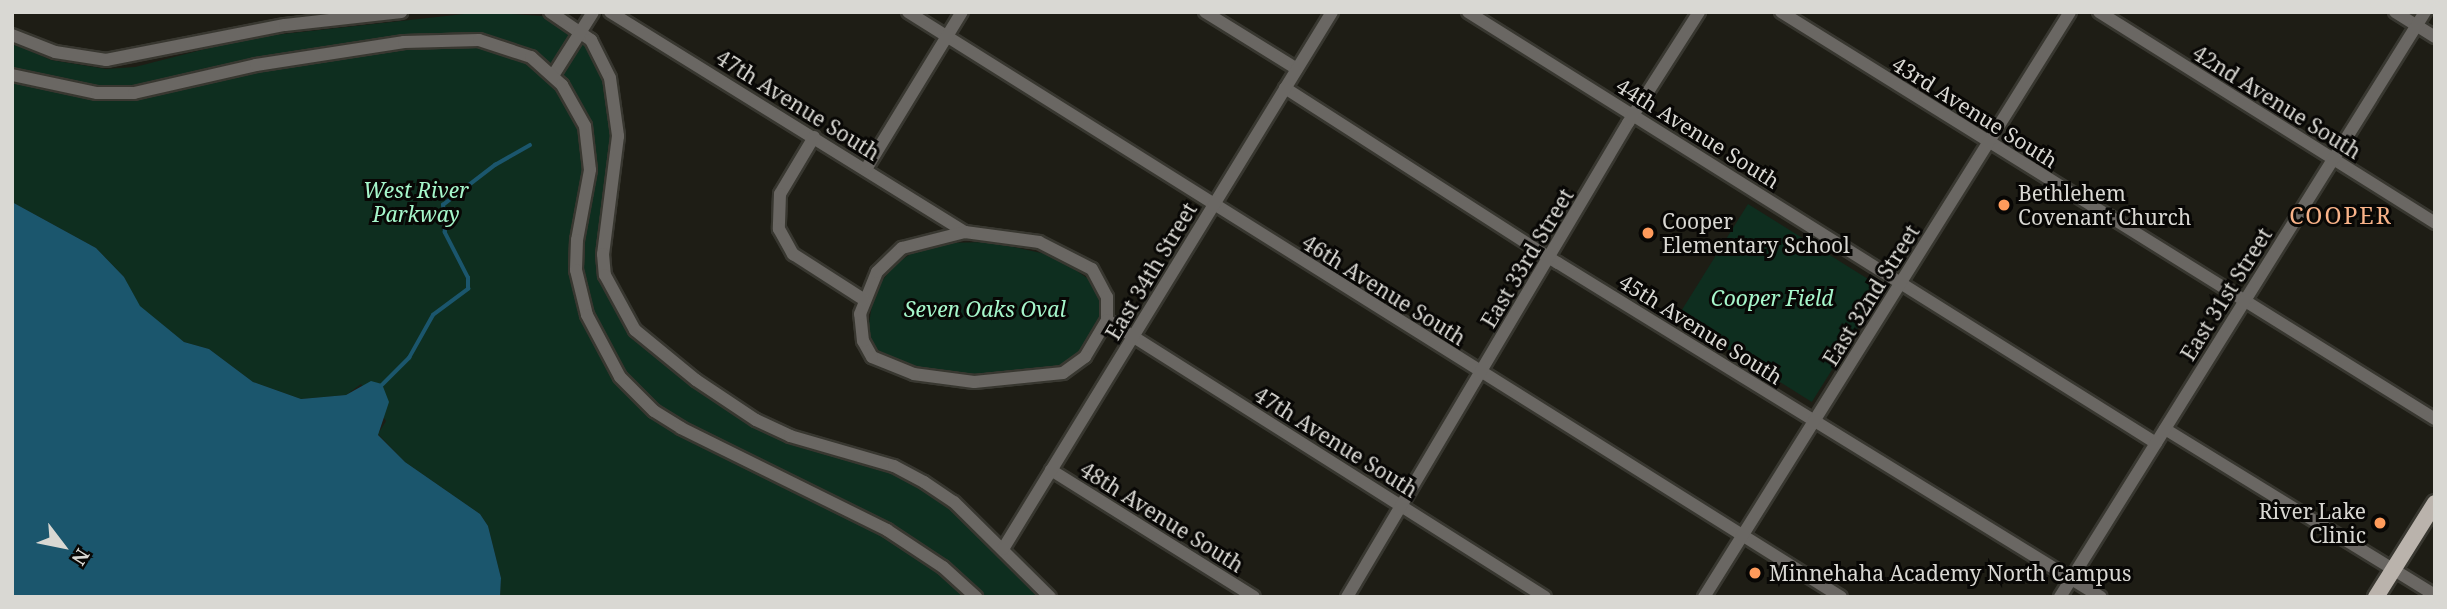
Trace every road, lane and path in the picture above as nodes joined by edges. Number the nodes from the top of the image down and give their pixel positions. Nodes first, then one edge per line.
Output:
1 (401, 12) edge
2 (550, 12) edge
3 (593, 12) edge
4 (610, 12) edge
5 (908, 12) edge
6 (962, 12) edge
7 (1205, 12) edge
8 (1332, 12) edge
9 (1468, 12) edge
10 (1699, 12) edge
11 (1781, 12) edge
12 (2070, 12) edge
13 (2099, 12) edge
14 (2395, 12) edge
15 (2425, 12) edge
16 (285, 19) edge
17 (2416, 26) junction
18 (582, 30) junction
19 (12, 35) edge
20 (947, 37) junction
21 (2435, 37) edge
22 (1297, 69) junction
23 (554, 74) junction
24 (12, 75) edge
25 (1285, 88) junction
26 (1633, 115) junction
27 (814, 137) junction
28 (1989, 144) junction
29 (2332, 160) junction
30 (866, 169) junction
31 (1213, 206) junction
32 (2435, 223) edge
33 (965, 232) junction
34 (1549, 256) junction
35 (1901, 284) junction
36 (863, 299) junction
37 (2244, 302) junction
38 (1107, 320) junction
39 (1133, 338) junction
40 (1480, 373) junction
41 (1816, 419) junction
42 (2435, 419) edge
43 (2165, 429) junction
44 (2156, 443) junction
45 (1051, 470) junction
46 (2435, 503) edge
47 (1402, 506) junction
48 (1742, 536) junction
49 (1003, 549) junction
50 (2393, 569) junction
51 (2071, 579) junction
52 (2435, 596) edge
53 (976, 597) edge
54 (1050, 597) edge
55 (1254, 597) edge
56 (1347, 597) edge
57 (1545, 597) edge
58 (1704, 597) edge
59 (1841, 597) edge
60 (2060, 597) edge
61 (2101, 597) edge
62 (2376, 597) edge

1 - 16 street
2 - 18 street
3 - 18 street
4 - 27 street, 47th Avenue South
5 - 20 street, 46th Avenue South
6 - 20 street
7 - 22 street
8 - 22 street, East 34th Street
9 - 26 street, 44th Avenue South
10 - 26 street, East 33rd Street
11 - 28 street, 43rd Avenue South
12 - 28 street, East 32nd Street
13 - 29 street, 42nd Avenue South
14 - 17 street
15 - 17 street, East 31st Street
16 - 19 street
17 - 21 street
17 - 29 street, East 31st Street
18 - 23 street
18 - 49 street
20 - 30 street
20 - 31 street, 46th Avenue South
22 - 25 street, East 34th Street
23 - 24 street
23 - 53 street
25 - 31 street, East 34th Street
25 - 34 street, 45th Avenue South
26 - 34 street, East 33rd Street
26 - 35 street, 44th Avenue South
27 - 30 street, 47th Avenue South
27 - 36 street
28 - 35 street, East 32nd Street
28 - 37 street, 43rd Avenue South
29 - 32 street, 42nd Avenue South
29 - 37 street, East 31st Street
30 - 33 street, 47th Avenue South
31 - 39 street, East 34th Street
31 - 40 street, 46th Avenue South
33 - 36 street
33 - 38 street
34 - 40 street, East 33rd Street
34 - 41 street, 45th Avenue South
35 - 41 street, East 32nd Street
35 - 44 street, 44th Avenue South
36 - 38 street
37 - 42 street, 43rd Avenue South
37 - 43 street, East 31st Street
38 - 39 street, 47th Avenue South
39 - 45 street, East 34th Street
39 - 47 street, 47th Avenue South
40 - 47 street, East 33rd Street
40 - 48 street, 46th Avenue South
41 - 48 street, East 32nd Street
41 - 51 street, 45th Avenue South
43 - 44 street, East 31st Street
43 - 50 street
44 - 51 street, East 31st Street
45 - 49 street, East 34th Street
45 - 55 street, 48th Avenue South
46 - 50 main road
47 - 56 street, East 33rd Street
47 - 57 street, 47th Avenue South
48 - 58 street, East 32nd Street
48 - 59 street, 46th Avenue South
49 - 54 street
50 - 52 street
50 - 62 main road
51 - 60 street, East 31st Street
51 - 61 street, 45th Avenue South

